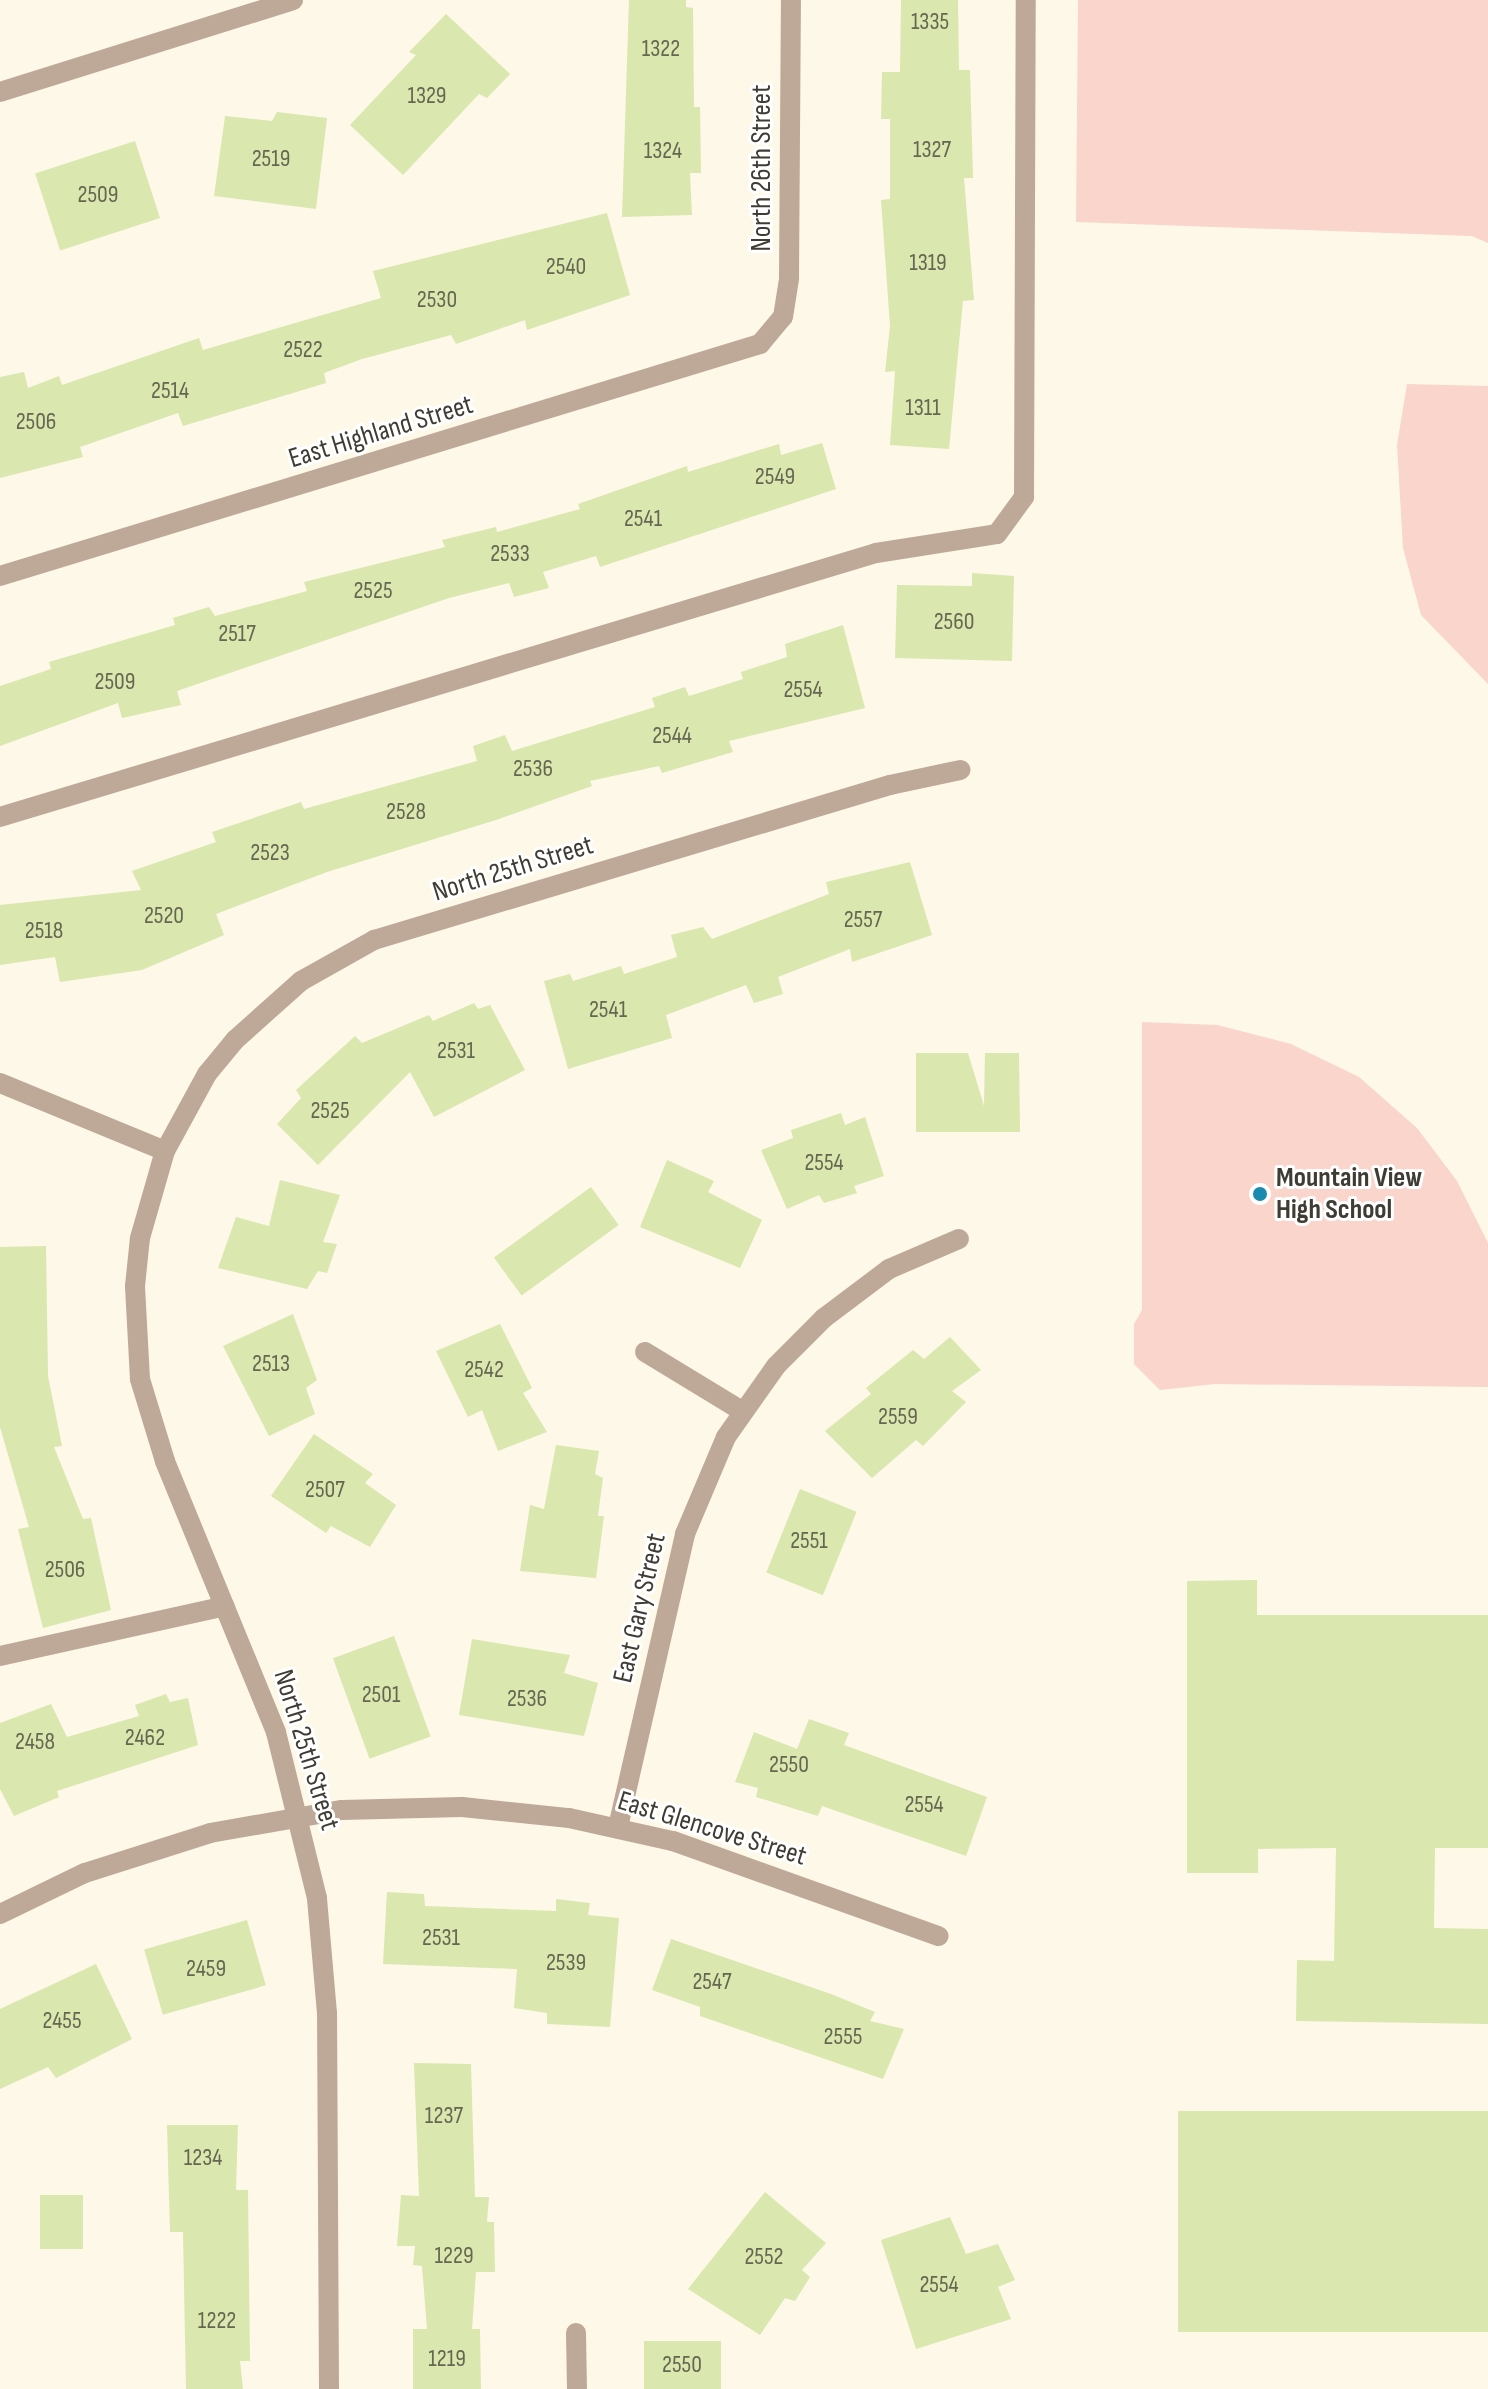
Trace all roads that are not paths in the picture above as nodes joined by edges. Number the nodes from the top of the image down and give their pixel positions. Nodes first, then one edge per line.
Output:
1 (293, 0) edge
2 (791, 0) edge
3 (1026, 0) edge
4 (0, 92) edge
5 (774, 333) joint
6 (0, 576) edge
7 (960, 770) dead end
8 (0, 817) edge
9 (0, 1083) edge
10 (165, 1151) junction
11 (959, 1239) dead end
12 (645, 1352) dead end
13 (742, 1411) junction
14 (225, 1606) junction
15 (0, 1656) edge
16 (300, 1815) junction
17 (618, 1827) junction
18 (0, 1914) edge
19 (938, 1936) dead end
20 (576, 2333) dead end
21 (329, 2389) edge
22 (577, 2389) edge

1 - 4 street
2 - 5 street, North 26th Street
3 - 8 street
5 - 6 street, East Highland Street
7 - 10 street, North 25th Street
9 - 10 street
10 - 14 street, North 25th Street
11 - 13 street, East Gary Street
12 - 13 street
13 - 17 street, East Gary Street
14 - 15 street
14 - 16 street, North 25th Street
16 - 17 street, East Glencove Street
16 - 18 street, East Glencove Street
16 - 21 street, North 25th Street
17 - 19 street, East Glencove Street
20 - 22 street

